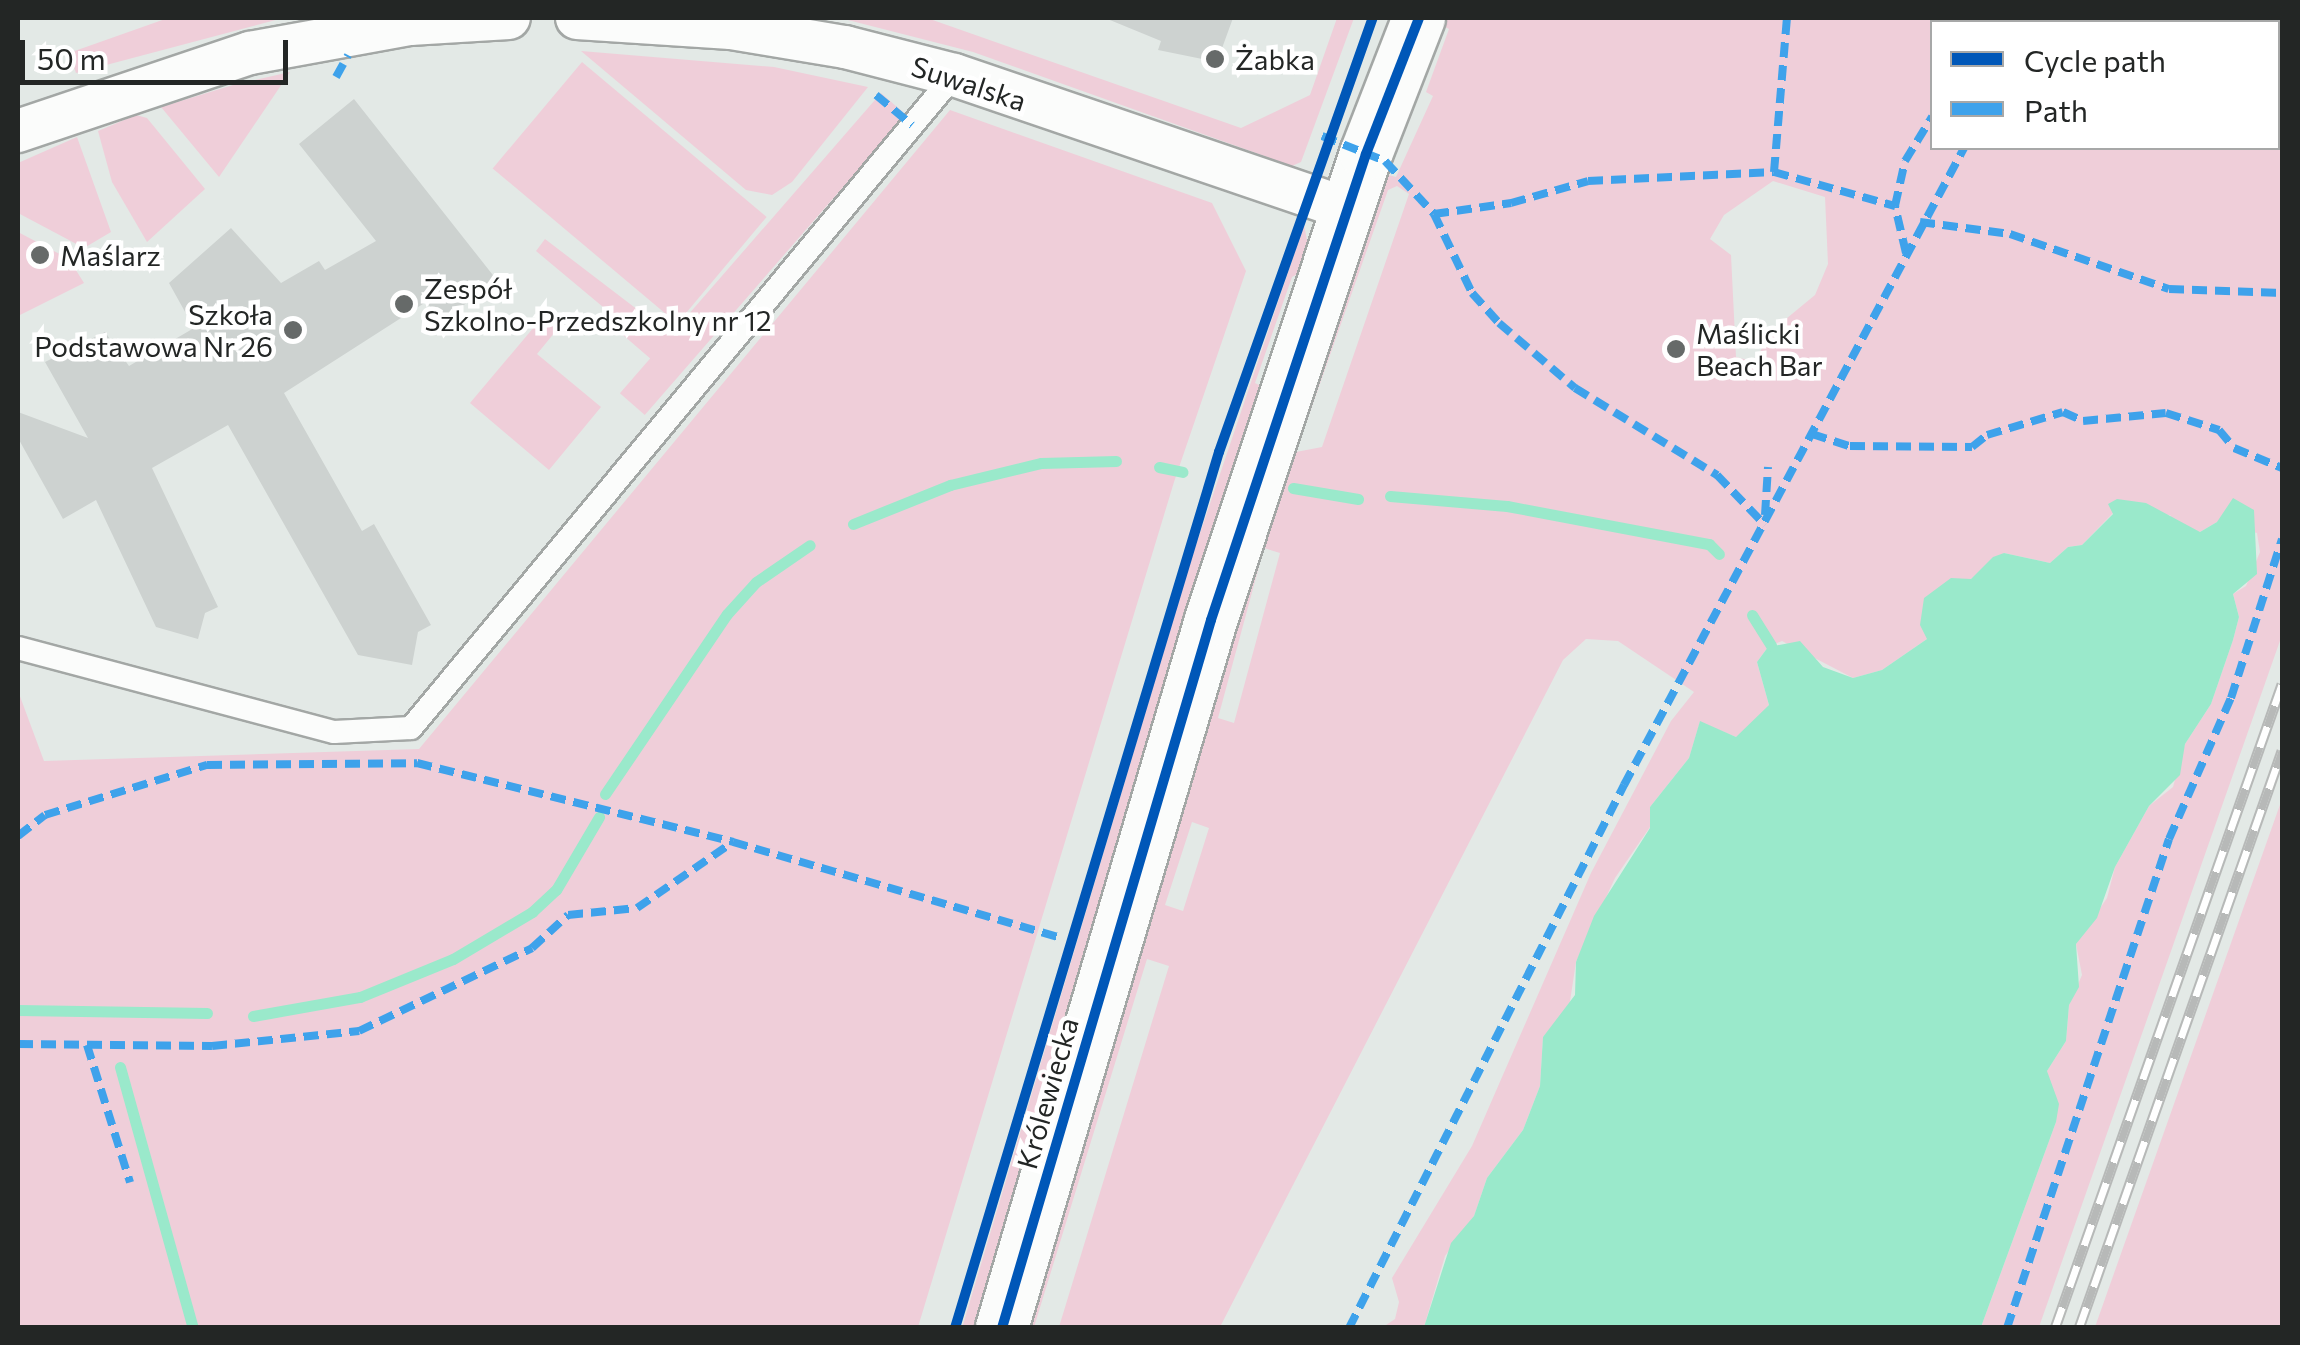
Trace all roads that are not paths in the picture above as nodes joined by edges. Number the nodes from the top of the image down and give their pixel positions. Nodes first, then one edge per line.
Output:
1 (509, 18) edge
2 (577, 18) edge
3 (1420, 18) edge
4 (954, 76) junction
5 (21, 121) edge
6 (1348, 209) junction
7 (18, 648) edge
8 (1002, 1328) edge

1 - 5 street
2 - 4 street, Suwalska
3 - 6 street, Królewiecka
4 - 6 street, Suwalska
4 - 7 lane
6 - 8 street, Królewiecka

